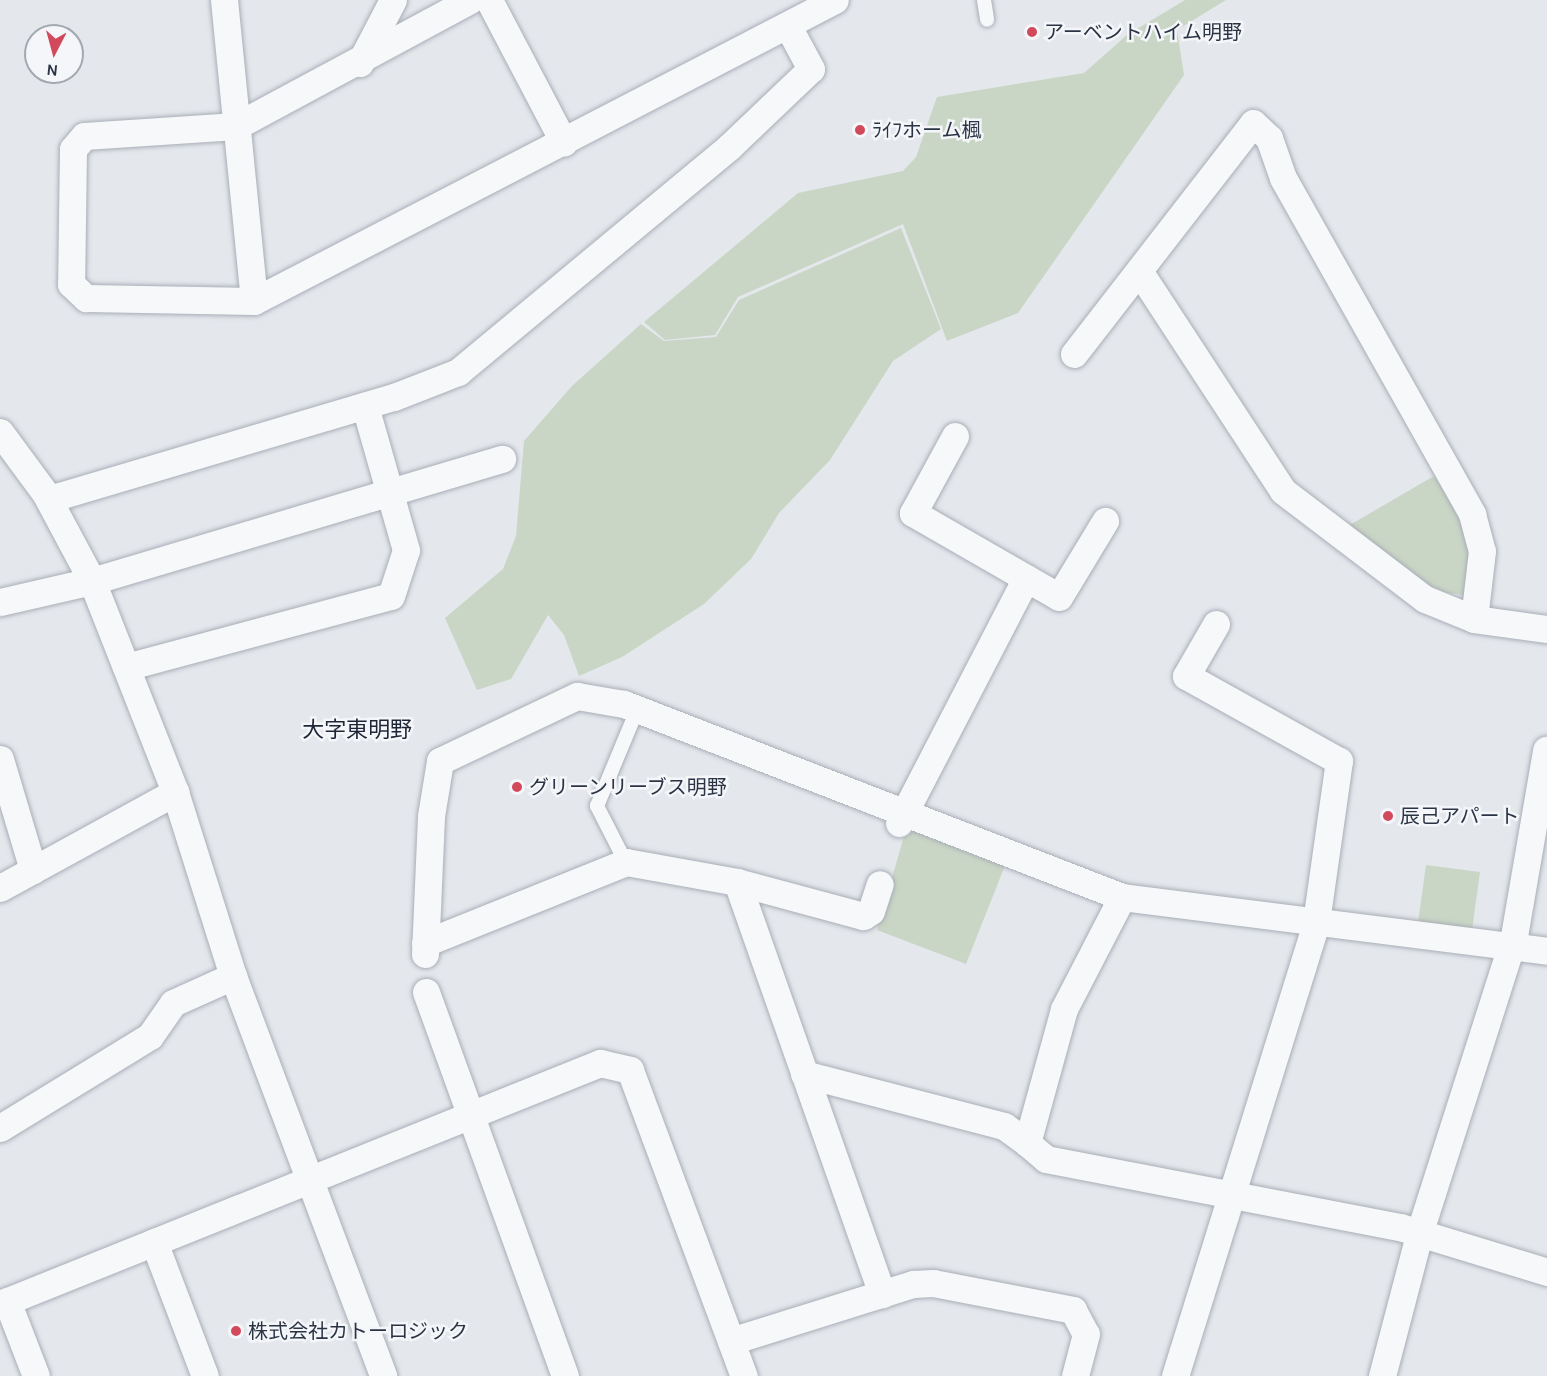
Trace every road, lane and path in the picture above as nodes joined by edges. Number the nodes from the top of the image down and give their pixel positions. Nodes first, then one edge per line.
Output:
1 (224, 0) edge
2 (393, 0) edge
3 (470, 0) edge
4 (489, 0) edge
5 (835, 0) edge
6 (984, 0) edge
7 (987, 20) dead end
8 (789, 28) junction
9 (360, 63) junction
10 (236, 126) junction
11 (564, 143) junction
12 (1141, 274) junction
13 (254, 301) junction
14 (1074, 354) dead end
15 (365, 406) junction
16 (0, 432) edge
17 (955, 436) dead end
18 (502, 459) dead end
19 (382, 495) junction
20 (49, 499) junction
21 (1105, 521) dead end
22 (103, 578) junction
23 (1026, 578) junction
24 (0, 602) edge
25 (1474, 619) junction
26 (1216, 624) dead end
27 (1547, 629) edge
28 (126, 667) junction
29 (637, 710) junction
30 (1546, 750) edge
31 (0, 759) edge
32 (175, 792) junction
33 (900, 818) junction
34 (620, 852) dead end
35 (33, 870) junction
36 (736, 882) junction
37 (880, 884) dead end
38 (0, 888) edge
39 (1122, 897) junction
40 (1316, 922) junction
41 (1510, 945) junction
42 (1547, 951) edge
43 (234, 976) junction
44 (426, 992) dead end
45 (804, 1074) junction
46 (469, 1114) junction
47 (0, 1128) edge
48 (1027, 1143) junction
49 (308, 1178) junction
50 (1231, 1196) junction
51 (1420, 1231) junction
52 (154, 1242) junction
53 (1547, 1272) edge
54 (882, 1294) junction
55 (4, 1302) edge
56 (731, 1341) junction
57 (36, 1376) edge
58 (205, 1376) edge
59 (383, 1376) edge
60 (565, 1376) edge
61 (744, 1376) edge
62 (1075, 1376) edge
63 (1175, 1376) edge
64 (1382, 1376) edge

1 - 10 street
2 - 9 street
3 - 9 street
4 - 11 street
5 - 8 street
6 - 7 lane
8 - 11 street
8 - 15 street
9 - 10 street
10 - 13 street
10 - 13 street
11 - 13 street
12 - 14 street
12 - 25 street
12 - 25 street
15 - 19 street
15 - 20 street
16 - 20 street
17 - 23 street
18 - 19 street
19 - 22 street
19 - 28 street
20 - 22 street
21 - 23 street
22 - 24 street
22 - 28 street
23 - 33 street
25 - 27 street
26 - 40 street
28 - 32 street
29 - 33 street
29 - 34 lane
29 - 36 street
30 - 41 street
31 - 35 street
32 - 35 street
32 - 43 street
33 - 39 street
35 - 38 street
36 - 37 street
36 - 45 street
39 - 40 street
39 - 48 street
40 - 41 street
40 - 50 street
41 - 42 street
41 - 51 street
43 - 47 street
43 - 49 street
44 - 46 street
45 - 48 street
45 - 54 street
46 - 49 street
46 - 56 street
46 - 60 street
48 - 50 street
49 - 52 street
49 - 59 street
50 - 51 street
50 - 63 street
51 - 53 street
51 - 64 street
52 - 55 street
52 - 58 street
54 - 56 street
54 - 62 street
55 - 57 street
56 - 61 street

